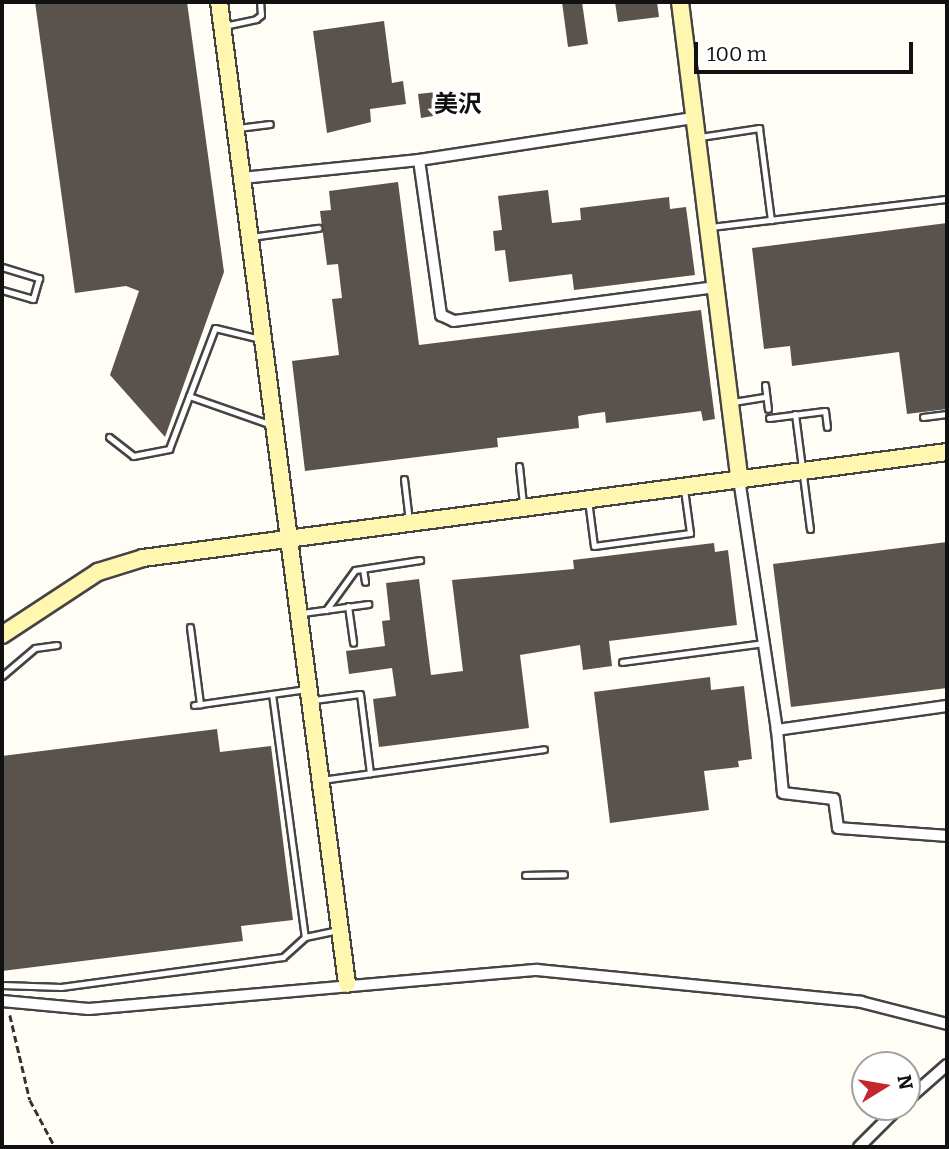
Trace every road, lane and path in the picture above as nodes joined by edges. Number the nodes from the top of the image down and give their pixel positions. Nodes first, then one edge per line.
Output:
1 (219, 2) edge
2 (260, 2) edge
3 (680, 2) edge
4 (222, 26) junction
5 (695, 118) junction
6 (270, 124) dead end
7 (236, 129) junction
8 (697, 137) junction
9 (419, 160) junction
10 (242, 178) junction
11 (947, 199) edge
12 (771, 220) junction
13 (318, 228) dead end
14 (708, 228) junction
15 (250, 237) junction
16 (2, 267) edge
17 (715, 286) junction
18 (2, 290) edge
19 (262, 340) junction
20 (765, 385) dead end
21 (189, 396) junction
22 (766, 397) junction
23 (730, 403) junction
24 (768, 409) dead end
25 (795, 414) junction
26 (947, 415) edge
27 (769, 418) dead end
28 (923, 418) dead end
29 (274, 426) junction
30 (827, 427) dead end
31 (109, 437) dead end
32 (947, 452) edge
33 (519, 466) dead end
34 (802, 471) junction
35 (404, 479) dead end
36 (739, 479) junction
37 (684, 486) junction
38 (588, 498) junction
39 (524, 506) junction
40 (409, 522) junction
41 (810, 529) dead end
42 (289, 538) junction
43 (420, 560) dead end
44 (363, 569) junction
45 (365, 582) dead end
46 (368, 604) dead end
47 (348, 607) junction
48 (326, 610) junction
49 (296, 614) junction
50 (190, 628) dead end
51 (2, 635) edge
52 (353, 643) dead end
53 (764, 643) junction
54 (57, 645) dead end
55 (622, 662) dead end
56 (2, 676) edge
57 (272, 694) junction
58 (307, 695) junction
59 (947, 706) edge
60 (777, 730) junction
61 (544, 749) dead end
62 (370, 773) junction
63 (318, 780) junction
64 (947, 836) edge
65 (564, 874) dead end
66 (525, 875) dead end
67 (339, 930) junction
68 (305, 937) junction
69 (346, 984) junction
70 (2, 985) edge
71 (4, 1002) edge
72 (947, 1024) edge
73 (947, 1065) edge
74 (921, 1088) edge
75 (886, 1121) edge
76 (55, 1147) edge
77 (859, 1147) edge

1 - 4 street
2 - 4 lane
3 - 5 street
4 - 7 street
5 - 8 street
5 - 9 street
6 - 7 lane
7 - 10 street
8 - 12 lane
8 - 14 street
9 - 10 street
9 - 17 street
10 - 15 street
11 - 12 lane
12 - 14 lane
13 - 15 lane
14 - 17 street
15 - 19 street
16 - 18 lane
17 - 23 street
19 - 21 lane
19 - 29 street
20 - 22 lane
21 - 29 lane
21 - 31 lane
22 - 23 lane
22 - 24 lane
23 - 36 street
25 - 27 lane
25 - 30 lane
25 - 34 lane
26 - 28 lane
29 - 42 street
32 - 34 street
33 - 39 lane
34 - 36 street
34 - 41 lane
35 - 40 lane
36 - 37 street
36 - 53 street
37 - 38 street
37 - 38 lane
38 - 39 street
39 - 40 street
40 - 42 street
42 - 49 street
42 - 51 street
43 - 44 lane
44 - 45 lane
44 - 48 lane
46 - 47 lane
47 - 48 lane
47 - 52 lane
48 - 49 lane
49 - 58 street
50 - 57 lane
53 - 55 lane
53 - 60 street
54 - 56 lane
57 - 58 lane
57 - 68 lane
58 - 62 lane
58 - 63 street
59 - 60 street
60 - 64 street
61 - 62 lane
62 - 63 lane
63 - 67 street
65 - 66 lane
67 - 68 lane
67 - 69 street
68 - 70 lane
69 - 71 street
69 - 72 street
71 - 76 path
73 - 74 street
75 - 77 street

